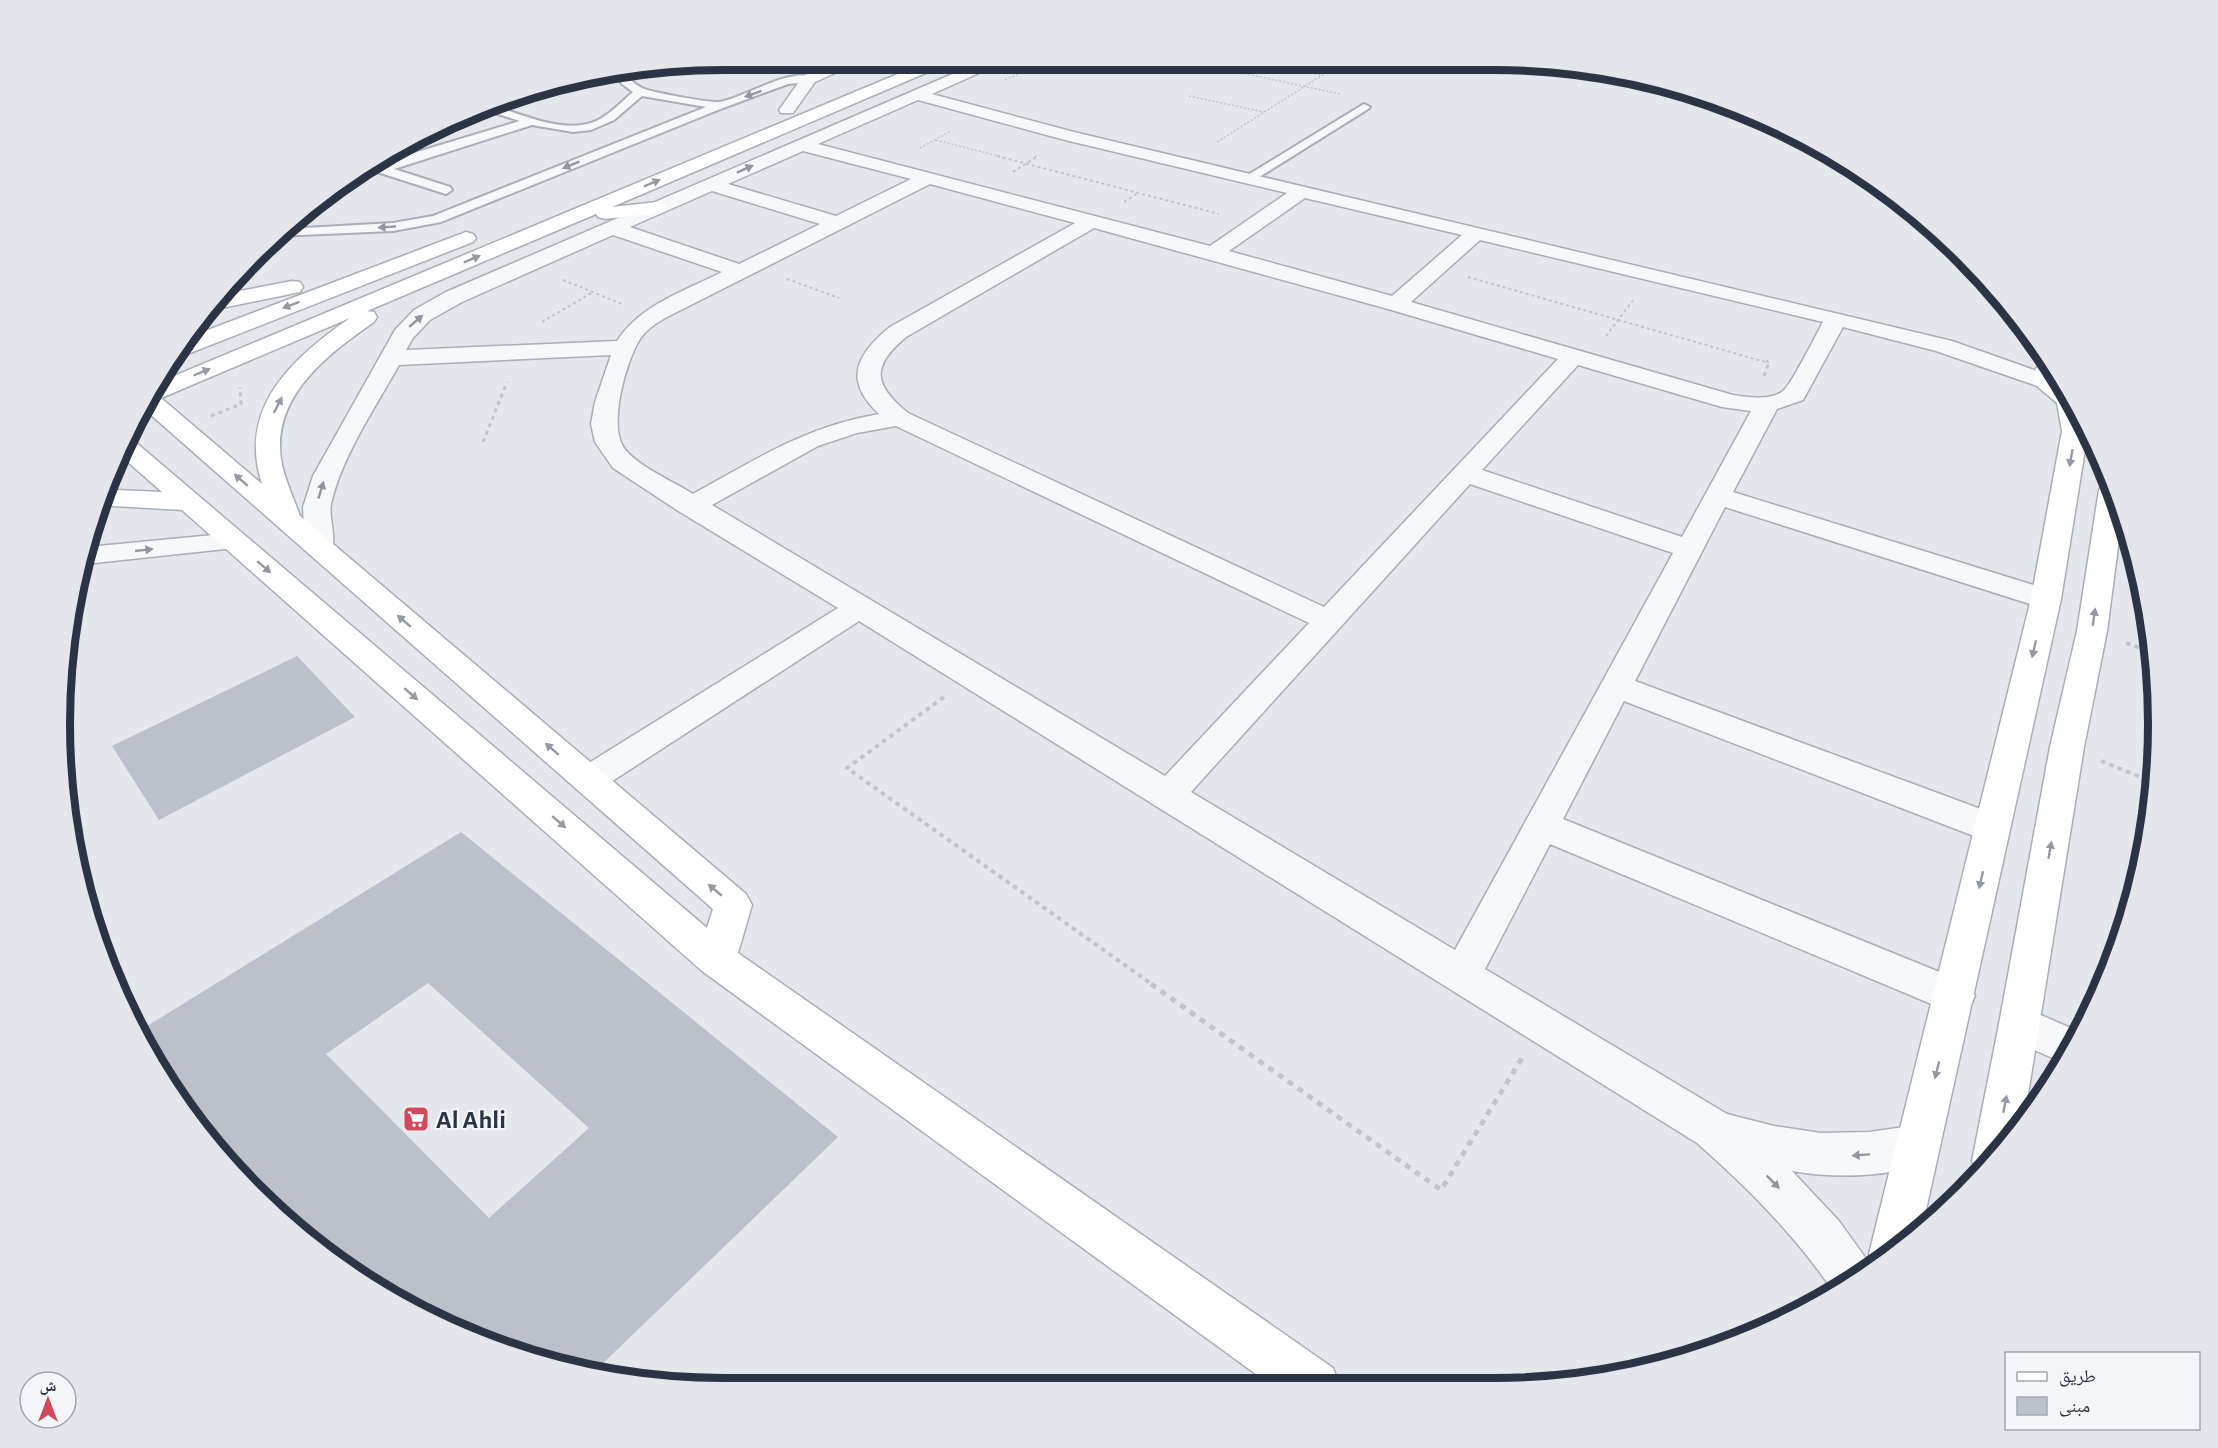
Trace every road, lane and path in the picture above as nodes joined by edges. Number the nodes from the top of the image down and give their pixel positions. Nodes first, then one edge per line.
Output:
1 (830, 70) edge
2 (881, 70) edge
3 (921, 70) edge
4 (964, 70) edge
5 (1029, 70) edge
6 (1227, 70) edge
7 (1291, 70) edge
8 (1331, 70) edge
9 (941, 75) edge
10 (1322, 76) junction
11 (623, 79) edge
12 (809, 79) junction
13 (996, 85) dead end
14 (1304, 87) junction
15 (640, 92) junction
16 (916, 95) junction
17 (1346, 95) dead end
18 (1190, 96) dead end
19 (841, 104) junction
20 (719, 106) junction
21 (1364, 107) dead end
22 (787, 110) junction
23 (499, 111) edge
24 (985, 112) junction
25 (1264, 112) junction
26 (533, 121) junction
27 (1071, 136) junction
28 (936, 140) junction
29 (431, 143) dead end
30 (801, 145) junction
31 (451, 149) junction
32 (1283, 157) junction
33 (665, 158) dead end
34 (1026, 163) junction
35 (388, 164) edge
36 (885, 166) junction
37 (380, 169) edge
38 (928, 178) junction
39 (1249, 178) junction
40 (710, 185) junction
41 (446, 190) dead end
42 (981, 191) junction
43 (1302, 191) junction
44 (657, 208) junction
45 (1094, 220) junction
46 (561, 221) junction
47 (838, 223) junction
48 (1255, 224) junction
49 (612, 228) junction
50 (294, 232) edge
51 (477, 233) dead end
52 (1476, 233) junction
53 (444, 247) junction
54 (1213, 253) junction
55 (526, 265) junction
56 (1436, 268) junction
57 (747, 269) junction
58 (1653, 275) junction
59 (418, 282) junction
60 (839, 298) dead end
61 (227, 300) edge
62 (1396, 304) junction
63 (651, 317) junction
64 (1618, 319) junction
65 (1836, 319) junction
66 (193, 344) edge
67 (1944, 346) junction
68 (625, 347) junction
69 (2034, 357) edge
70 (390, 358) junction
71 (1580, 358) junction
72 (2052, 385) edge
73 (162, 391) edge
74 (155, 404) edge
75 (1760, 404) junction
76 (2069, 413) edge
77 (899, 417) junction
78 (131, 451) edge
79 (1465, 473) junction
80 (1718, 496) junction
81 (111, 497) edge
82 (190, 502) junction
83 (690, 506) junction
84 (2113, 515) edge
85 (288, 521) junction
86 (234, 541) junction
87 (319, 548) junction
88 (1689, 549) junction
89 (93, 555) edge
90 (2046, 599) junction
91 (859, 608) junction
92 (1329, 621) junction
93 (971, 676) junction
94 (1616, 686) junction
95 (2067, 747) junction
96 (2145, 779) edge
97 (588, 780) junction
98 (1168, 795) junction
99 (1541, 825) junction
100 (1992, 828) junction
101 (716, 959) junction
102 (1462, 974) junction
103 (1955, 996) junction
104 (1543, 1024) junction
105 (2020, 1024) junction
106 (2064, 1044) edge
107 (1713, 1129) junction
108 (1998, 1139) edge
109 (1918, 1146) junction
110 (1897, 1238) edge
111 (1848, 1273) edge
112 (1304, 1378) edge

1 - 12 street
2 - 22 street
3 - 19 street
4 - 9 street
5 - 13 path
6 - 14 path
7 - 10 path
8 - 10 path
9 - 16 street
10 - 14 path
11 - 15 lane
12 -> 20 lane
12 - 22 street
14 - 17 path
14 - 25 path
15 - 20 lane
15 - 26 lane
16 - 19 street
16 - 24 street
16 - 30 street
18 - 25 path
46 -> 19 street
20 -> 50 lane
21 - 32 lane
22 - 33 street
23 - 26 lane
24 - 27 street
24 - 28 path
25 - 32 path
26 - 31 lane
27 - 34 path
27 - 39 street
28 - 34 path
28 - 36 path
29 - 31 lane
30 - 36 street
40 -> 30 street
31 - 35 lane
32 - 39 lane
34 - 42 path
34 - 48 path
36 - 38 street
37 - 41 lane
38 - 42 street
38 - 47 street
39 - 43 street
40 - 44 street
40 - 47 street
42 - 45 street
43 - 48 street
43 - 52 street
44 - 46 street
44 - 49 street
45 - 54 street
45 - 77 street
59 -> 46 street
47 - 57 street
48 - 54 street
49 - 55 street
49 - 57 street
51 - 53 street
52 - 56 street
52 - 58 street
53 - 61 street
53 -> 66 street
54 - 62 street
55 - 63 path
70 -> 55 street
56 - 62 street
56 - 64 path
57 - 60 path
57 - 63 street
58 - 64 path
58 - 65 street
73 -> 59 street
85 -> 59 street
62 - 71 street
63 - 68 street
64 - 71 path
64 - 75 path
65 - 67 street
65 - 75 street
67 - 69 street
67 - 72 street
68 - 70 street
68 - 83 street
87 -> 70 street
71 - 75 street
71 - 79 street
85 -> 74 street
75 - 80 street
76 -> 90 street
77 - 83 street
77 - 92 street
78 - 82 street
79 - 88 street
79 - 92 street
80 - 88 street
80 - 90 street
81 - 82 street
82 - 86 street
83 - 91 street
95 -> 84 street
85 - 87 street
89 -> 86 street
86 -> 101 street
97 -> 87 street
88 - 94 street
90 -> 100 street
91 - 93 street
91 - 97 street
92 - 98 street
93 - 98 street
93 - 104 path
94 - 99 street
94 - 100 street
95 - 96 path
105 -> 95 street
101 -> 97 street
98 - 102 street
99 - 102 street
99 - 103 street
100 -> 103 street
101 - 112 street
102 - 104 street
103 -> 109 street
104 - 107 street
105 - 106 street
108 -> 105 street
109 -> 107 street
107 -> 111 street
109 - 110 street

